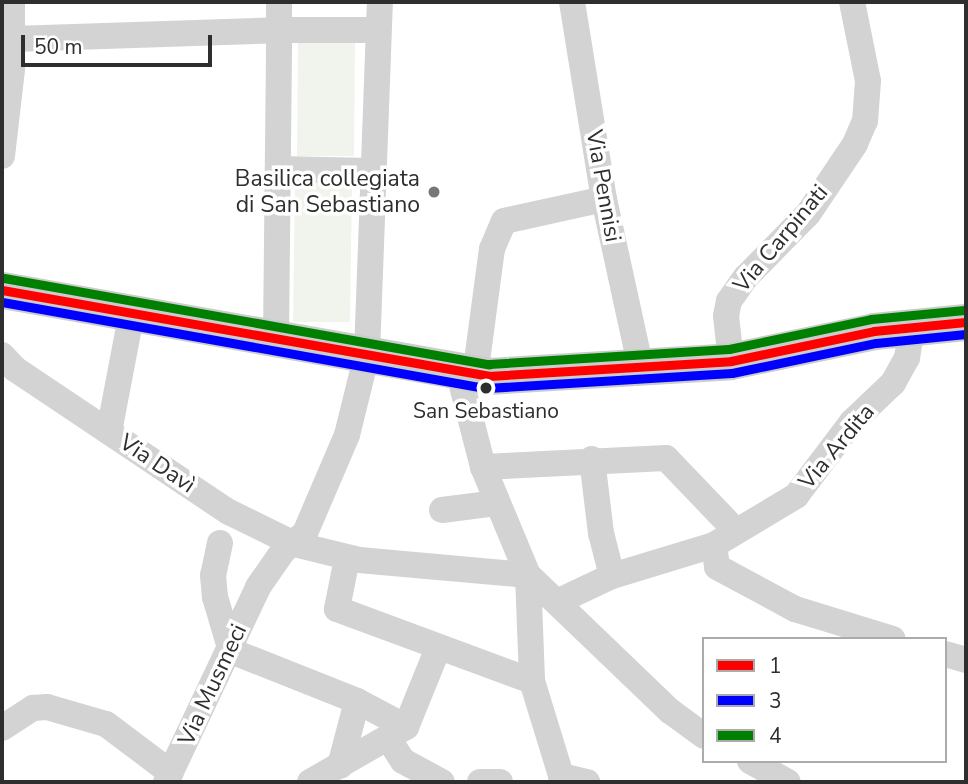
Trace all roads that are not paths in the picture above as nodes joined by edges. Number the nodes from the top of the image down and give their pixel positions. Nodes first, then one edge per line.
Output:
1 (12, 2) edge
2 (572, 2) edge
3 (852, 2) edge
4 (379, 17) edge
5 (277, 21) edge
6 (13, 39) junction
7 (2, 156) edge
8 (278, 169) junction
9 (373, 171) junction
10 (604, 199) junction
11 (2, 290) edge
12 (132, 311) junction
13 (966, 322) edge
14 (912, 328) junction
15 (269, 336) junction
16 (367, 354) junction
17 (2, 355) edge
18 (731, 361) junction
19 (641, 369) junction
20 (474, 375) junction
21 (109, 432) junction
22 (592, 459) junction
23 (483, 467) junction
24 (496, 503) junction
25 (442, 510) dead end
26 (730, 532) junction
27 (293, 538) junction
28 (220, 543) dead end
29 (353, 559) junction
30 (520, 569) junction
31 (612, 576) junction
32 (559, 601) junction
33 (886, 637) edge
34 (438, 648) junction
35 (231, 651) junction
36 (947, 655) edge
37 (966, 660) edge
38 (529, 684) junction
39 (357, 701) junction
40 (2, 728) edge
41 (397, 732) junction
42 (702, 735) edge
43 (754, 763) edge
44 (340, 766) junction
45 (168, 778) edge
46 (562, 779) edge
47 (310, 782) edge
48 (442, 782) edge
49 (480, 782) edge
50 (500, 782) edge
51 (587, 782) edge
52 (788, 782) edge

1 - 6 street
2 - 10 street, Via Pennisi
3 - 18 street, Via Carpinati
4 - 5 street
4 - 9 street
5 - 6 street
5 - 8 street
6 - 7 street
8 - 9 street
8 - 15 street
9 - 16 street
10 - 19 street, Via Pennisi
10 - 20 street
11 - 12 street
12 - 15 street
12 - 21 street
13 - 14 street
14 - 18 street
14 - 26 street, Via Ardita
15 - 16 street
16 - 20 street
16 - 27 street
17 - 21 street, Via Davì
18 - 19 street
19 - 20 street
20 - 23 street
21 - 27 street, Via Davì
22 - 23 street
22 - 26 street
22 - 31 street
23 - 24 street
24 - 25 street
24 - 30 street
26 - 31 street, Via Ardita
26 - 33 street
27 - 29 street, Via Davì
27 - 35 street, Via Musmeci
28 - 35 street
29 - 30 street
29 - 34 street
30 - 32 street
30 - 38 street
31 - 32 street, Via Ardita
32 - 42 street
34 - 38 street
34 - 41 street
35 - 39 street
35 - 45 street, Via Musmeci
36 - 37 street
38 - 46 street
39 - 41 street
39 - 44 street
40 - 45 street
41 - 44 street
41 - 48 street
43 - 52 street
44 - 47 street
46 - 51 street
49 - 50 street

